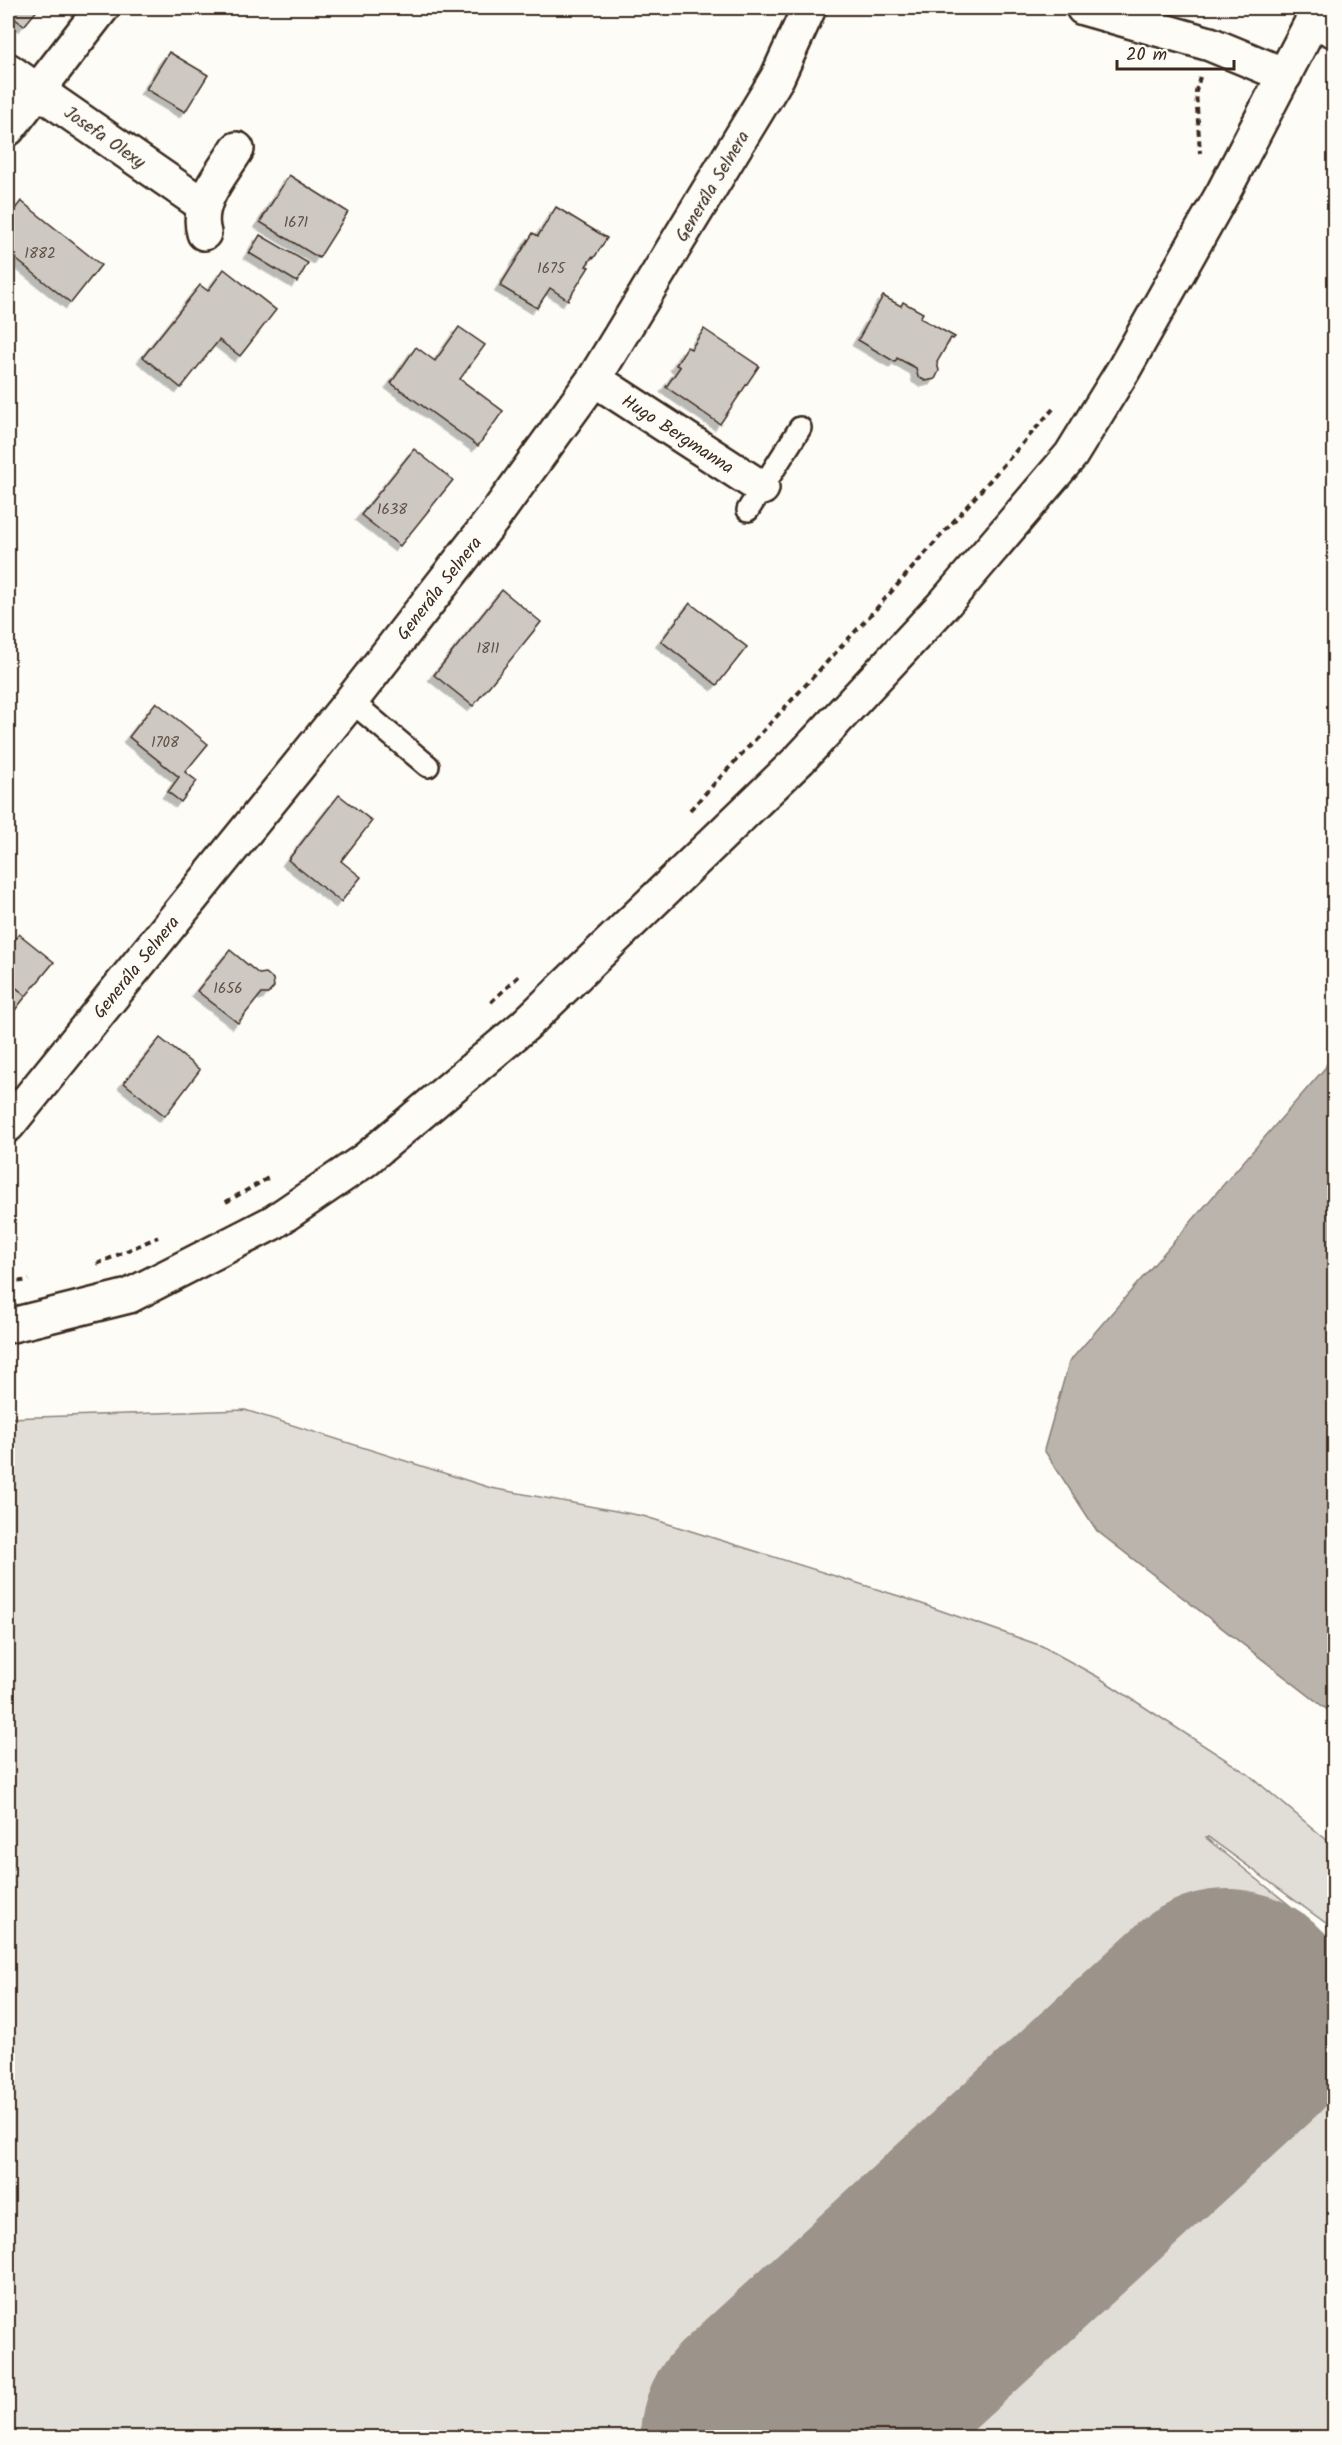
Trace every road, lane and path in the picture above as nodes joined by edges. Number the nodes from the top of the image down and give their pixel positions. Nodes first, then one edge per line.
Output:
1 (102, 8) edge
2 (809, 8) edge
3 (1083, 8) edge
4 (1321, 23) edge
5 (1210, 44) junction
6 (8, 70) edge
7 (1285, 75) junction
8 (38, 90) junction
9 (8, 129) edge
10 (237, 149) dead end
11 (1196, 161) dead end
12 (594, 380) junction
13 (1055, 407) dead end
14 (800, 428) dead end
15 (755, 499) joint
16 (351, 701) junction
17 (428, 766) dead end
18 (689, 812) dead end
19 (525, 969) dead end
20 (490, 1002) dead end
21 (8, 1125) edge
22 (276, 1174) dead end
23 (218, 1207) dead end
24 (168, 1232) dead end
25 (94, 1265) dead end
26 (40, 1279) dead end
27 (8, 1283) edge
28 (8, 1326) edge

1 - 8 street
2 - 12 street, Generála Selnera
3 - 5 street
4 - 7 street
5 - 7 street
5 - 11 path
6 - 8 street, Josefa Olexy
7 - 28 street
8 - 9 street
8 - 10 street, Josefa Olexy
12 - 15 street, Hugo Bergmanna
12 - 16 street, Generála Selnera
13 - 18 path
14 - 15 lane
16 - 17 lane
16 - 21 street, Generála Selnera
19 - 20 path
22 - 23 path
24 - 25 path
26 - 27 path

